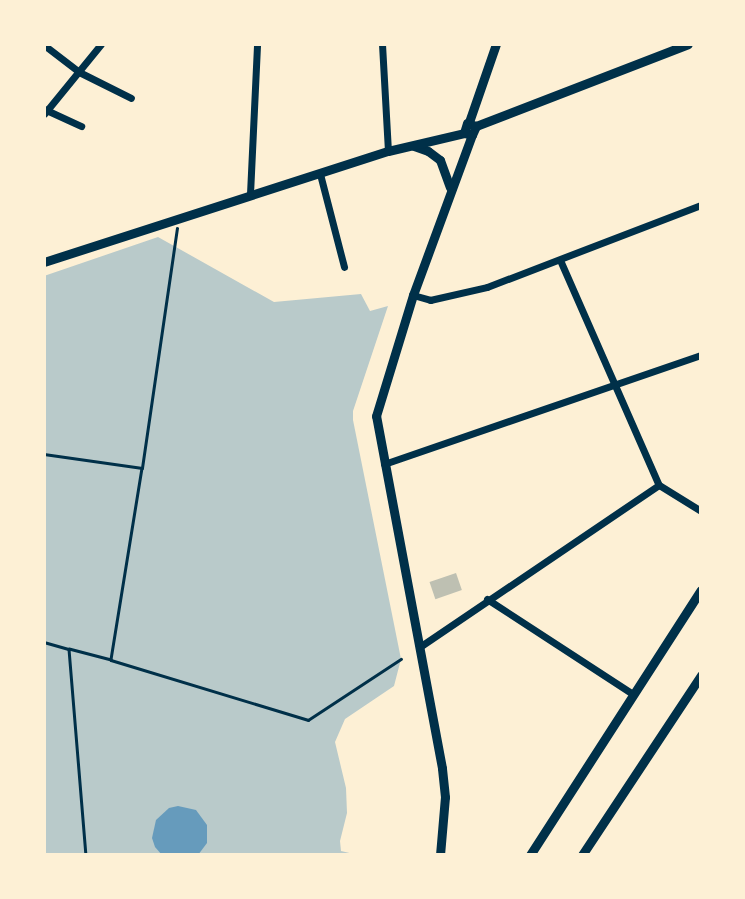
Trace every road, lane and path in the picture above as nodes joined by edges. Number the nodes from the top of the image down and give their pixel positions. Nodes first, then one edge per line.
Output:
1 (101, 44) edge
2 (257, 44) edge
3 (383, 44) edge
4 (496, 44) edge
5 (688, 44) edge
6 (44, 45) edge
7 (79, 72) junction
8 (131, 98) dead end
9 (45, 111) edge
10 (81, 126) dead end
11 (469, 129) junction
12 (411, 145) junction
13 (388, 151) junction
14 (320, 174) junction
15 (450, 189) junction
16 (250, 194) junction
17 (701, 205) edge
18 (178, 218) junction
19 (560, 260) junction
20 (44, 262) edge
21 (344, 267) dead end
22 (413, 295) junction
23 (701, 355) edge
24 (615, 386) junction
25 (44, 454) edge
26 (384, 464) junction
27 (142, 468) junction
28 (659, 485) junction
29 (701, 511) edge
30 (701, 590) edge
31 (487, 599) junction
32 (44, 642) edge
33 (421, 646) junction
34 (69, 649) junction
35 (401, 659) dead end
36 (111, 660) junction
37 (701, 675) edge
38 (633, 694) junction
39 (86, 855) edge
40 (440, 855) edge
41 (530, 855) edge
42 (582, 855) edge

1 - 7 street
2 - 16 street
3 - 13 street
4 - 11 street
5 - 11 street
6 - 7 street
7 - 8 street
7 - 9 street
9 - 10 street
11 - 12 street
11 - 15 street
12 - 13 street
12 - 15 street
13 - 14 street
14 - 16 street
14 - 21 street
15 - 22 street
16 - 18 street
17 - 19 street
18 - 20 street
18 - 27 path
19 - 22 street
19 - 24 street
22 - 26 street
23 - 24 street
24 - 26 street
24 - 28 street
25 - 27 path
26 - 33 street
27 - 36 path
28 - 29 street
28 - 31 street
30 - 38 street
31 - 33 street
31 - 38 street
32 - 34 path
33 - 40 street
34 - 36 path
34 - 39 path
35 - 36 path
37 - 42 street
38 - 41 street

